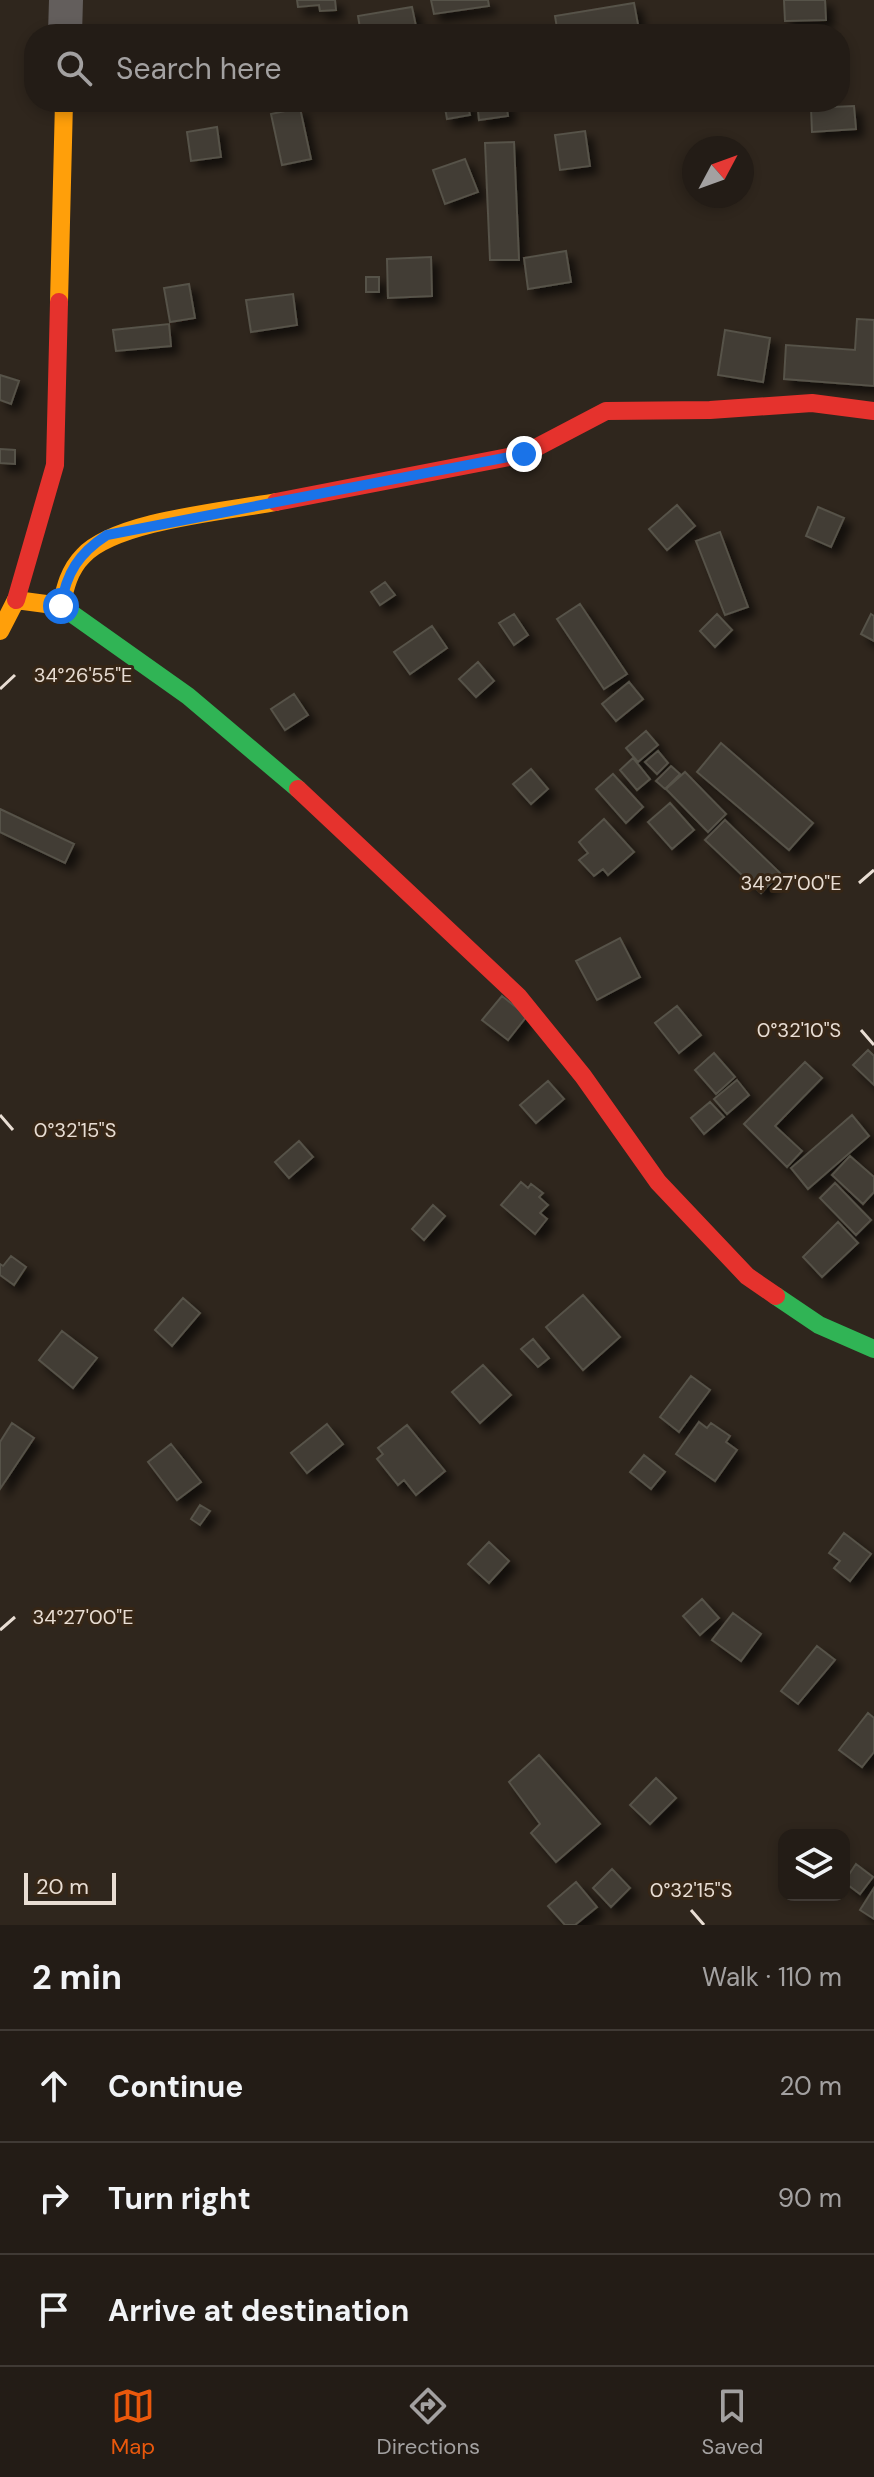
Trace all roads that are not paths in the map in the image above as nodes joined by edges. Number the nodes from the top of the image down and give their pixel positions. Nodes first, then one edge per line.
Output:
1 (66, 0) edge
2 (65, 24) edge
3 (64, 112) edge
4 (874, 411) edge
5 (16, 600) junction
6 (61, 606) junction
7 (0, 631) edge
8 (874, 1349) edge

1 - 2 street
3 - 5 street
4 - 6 street
5 - 6 street
5 - 7 street
6 - 8 street

